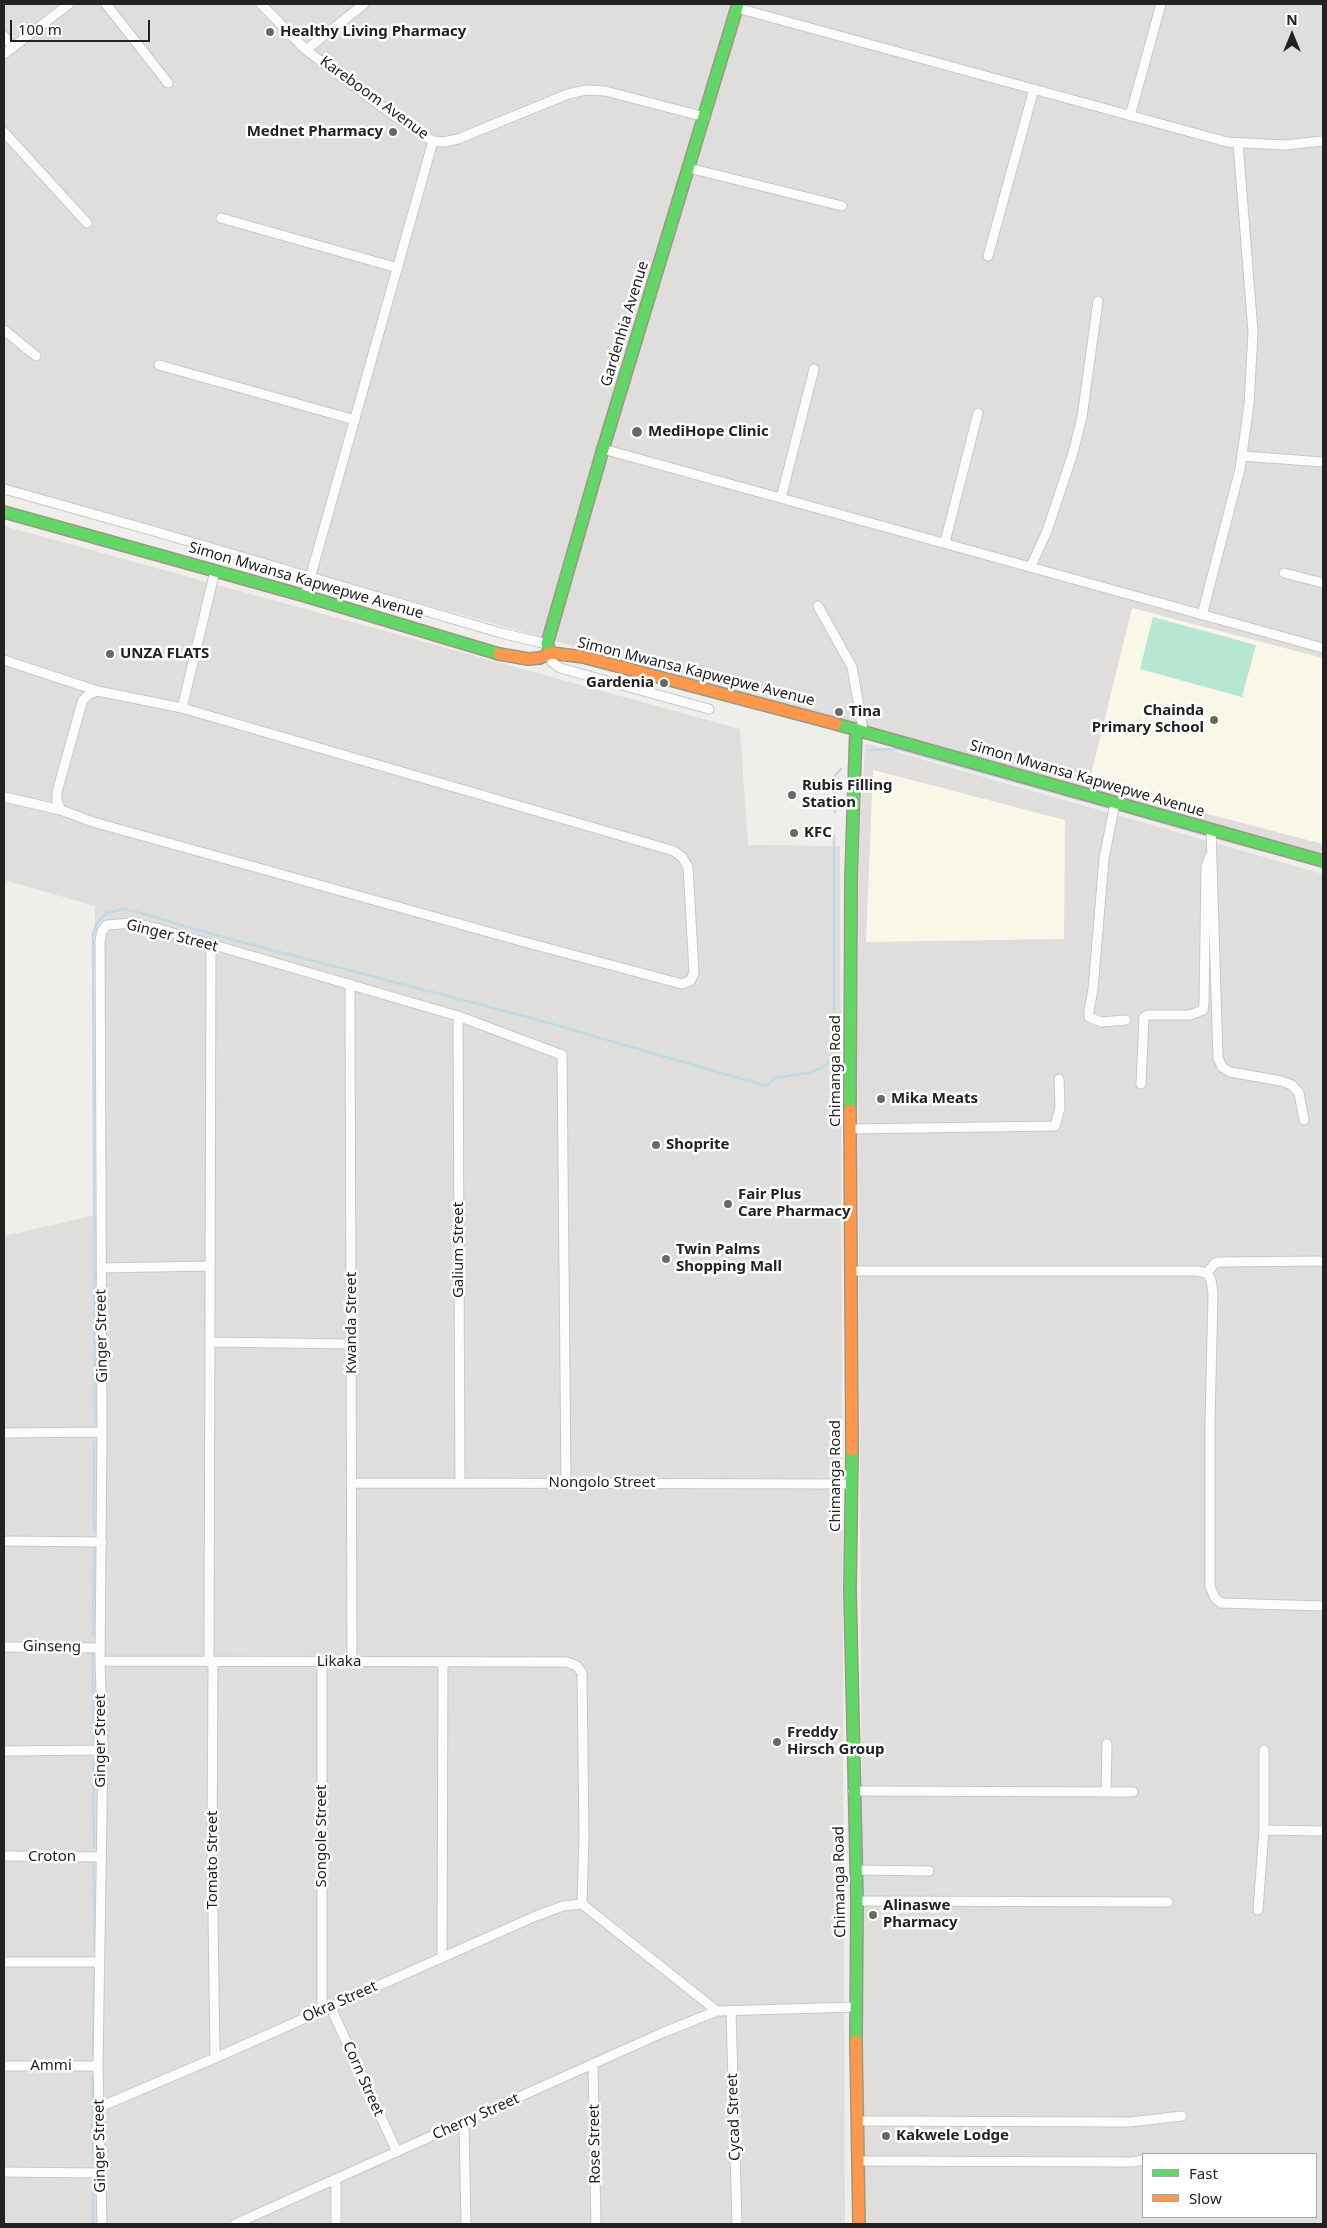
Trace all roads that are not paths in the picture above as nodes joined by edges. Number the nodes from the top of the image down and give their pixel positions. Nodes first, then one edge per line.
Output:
1 (68, 4) edge
2 (106, 4) edge
3 (261, 4) edge
4 (364, 4) edge
5 (1161, 4) edge
6 (738, 6) edge
7 (4, 36) edge
8 (13, 47) junction
9 (306, 50) junction
10 (4, 54) edge
11 (168, 83) dead end
12 (1034, 89) junction
13 (1130, 116) junction
14 (705, 117) junction
15 (4, 132) edge
16 (433, 141) junction
17 (1323, 141) edge
18 (1238, 144) junction
19 (689, 168) junction
20 (842, 206) dead end
21 (221, 218) dead end
22 (87, 223) dead end
23 (988, 256) dead end
24 (398, 268) junction
25 (1098, 301) dead end
26 (4, 330) edge
27 (36, 356) dead end
28 (159, 365) dead end
29 (814, 369) dead end
30 (978, 413) dead end
31 (355, 420) junction
32 (604, 449) junction
33 (1242, 456) junction
34 (1323, 462) edge
35 (4, 490) edge
36 (781, 498) junction
37 (4, 512) edge
38 (945, 542) junction
39 (1031, 566) junction
40 (215, 570) junction
41 (1284, 574) dead end
42 (309, 578) junction
43 (1323, 583) edge
44 (304, 596) junction
45 (818, 606) dead end
46 (1202, 615) junction
47 (1323, 648) edge
48 (549, 649) junction
49 (4, 660) edge
50 (98, 691) junction
51 (182, 708) junction
52 (709, 710) dead end
53 (860, 729) junction
54 (4, 797) edge
55 (1115, 803) junction
56 (61, 810) junction
57 (1212, 830) junction
58 (1212, 851) junction
59 (1323, 861) edge
60 (211, 944) junction
61 (350, 984) junction
62 (458, 1016) junction
63 (1126, 1020) dead end
64 (1059, 1079) dead end
65 (1141, 1084) dead end
66 (1304, 1120) dead end
67 (850, 1129) junction
68 (1323, 1261) edge
69 (210, 1266) junction
70 (101, 1268) junction
71 (851, 1271) junction
72 (1207, 1273) junction
73 (211, 1342) junction
74 (352, 1344) junction
75 (102, 1432) junction
76 (4, 1433) edge
77 (352, 1483) junction
78 (460, 1483) junction
79 (566, 1483) junction
80 (852, 1484) junction
81 (4, 1541) edge
82 (102, 1542) junction
83 (1323, 1606) edge
84 (4, 1647) edge
85 (100, 1648) junction
86 (100, 1661) junction
87 (211, 1662) junction
88 (322, 1662) junction
89 (352, 1662) junction
90 (444, 1663) junction
91 (1107, 1744) dead end
92 (4, 1750) edge
93 (103, 1750) junction
94 (1264, 1750) dead end
95 (853, 1791) junction
96 (1106, 1792) junction
97 (1133, 1792) dead end
98 (1264, 1830) junction
99 (1323, 1831) edge
100 (4, 1856) edge
101 (100, 1857) junction
102 (856, 1870) junction
103 (929, 1871) dead end
104 (857, 1901) junction
105 (1168, 1902) dead end
106 (582, 1904) junction
107 (1258, 1910) dead end
108 (442, 1958) junction
109 (4, 1962) edge
110 (99, 1962) junction
111 (856, 2007) junction
112 (326, 2008) junction
113 (731, 2010) junction
114 (717, 2011) junction
115 (216, 2058) junction
116 (593, 2064) junction
117 (4, 2066) edge
118 (98, 2066) junction
119 (100, 2107) junction
120 (1182, 2116) dead end
121 (858, 2121) junction
122 (464, 2122) junction
123 (396, 2152) junction
124 (1142, 2160) edge
125 (858, 2161) junction
126 (4, 2172) edge
127 (101, 2173) junction
128 (336, 2179) junction
129 (102, 2224) edge
130 (235, 2224) edge
131 (336, 2224) edge
132 (466, 2224) edge
133 (596, 2224) edge
134 (737, 2224) edge
135 (859, 2224) edge

1 - 8 street
2 - 11 street
3 - 9 street, Kareboom Avenue
4 - 9 street
5 - 13 street
6 - 12 street
6 - 14 main road, Gardenhia Avenue
7 - 8 street
8 - 10 street
9 - 16 street, Kareboom Avenue
12 - 13 street
12 - 23 street
13 - 18 street
14 - 16 street, Kareboom Avenue
14 - 19 main road, Gardenhia Avenue
15 - 22 street
16 - 24 street
17 - 18 street
18 - 33 street
19 - 20 street
19 - 32 main road, Gardenhia Avenue
21 - 24 street
24 - 31 street
25 - 39 street
26 - 27 street
28 - 31 street
29 - 36 street
30 - 38 street
31 - 42 street
32 - 36 street
32 - 48 main road, Gardenhia Avenue
33 - 34 street
33 - 46 street
35 - 42 street
36 - 38 street
37 - 40 main road, Simon Mwansa Kapwepwe Avenue
38 - 39 street
39 - 46 street
40 - 44 main road, Simon Mwansa Kapwepwe Avenue
40 - 51 street
41 - 43 street
42 - 44 street
42 - 48 street
44 - 48 main road, Simon Mwansa Kapwepwe Avenue
45 - 53 street
46 - 47 street
48 - 52 street
48 - 53 main road, Simon Mwansa Kapwepwe Avenue
49 - 50 street
50 - 51 street
50 - 56 street
51 - 56 street
53 - 55 main road, Simon Mwansa Kapwepwe Avenue
53 - 67 main road, Chimanga Road
54 - 56 street
55 - 57 main road, Simon Mwansa Kapwepwe Avenue
55 - 63 street
57 - 58 street
57 - 59 main road, Simon Mwansa Kapwepwe Avenue
58 - 65 street
58 - 66 street
60 - 61 street, Ginger Street
60 - 69 street, Tomato Street
60 - 70 street, Ginger Street
61 - 62 street, Ginger Street
61 - 74 street, Kwanda Street
62 - 78 street, Galium Street
62 - 79 street, Ginger Street
64 - 67 street
67 - 71 main road, Chimanga Road
68 - 72 street
69 - 70 street
69 - 73 street, Tomato Street
70 - 75 street, Ginger Street
71 - 72 street
71 - 80 main road, Chimanga Road
72 - 83 street
73 - 74 street
73 - 87 street, Tomato Street
74 - 77 street, Kwanda Street
75 - 76 street
75 - 82 street, Ginger Street
77 - 78 street, Nongolo Street
77 - 89 street, Kwanda Street
78 - 79 street, Nongolo Street
79 - 80 street, Nongolo Street
80 - 95 main road, Chimanga Road
81 - 82 street
82 - 85 street, Ginger Street
84 - 85 street, Ginseng
85 - 86 street, Ginger Street
86 - 87 street, Likaka
86 - 93 street, Ginger Street
87 - 88 street, Likaka
87 - 115 street, Tomato Street
88 - 89 street, Likaka
88 - 112 street, Songole Street
89 - 90 street, Likaka
90 - 106 street, Likaka
90 - 108 street
91 - 96 street
92 - 93 street
93 - 101 street, Ginger Street
94 - 98 street
95 - 96 street
95 - 102 main road, Chimanga Road
96 - 97 street
98 - 99 street
98 - 107 street
100 - 101 street, Croton
101 - 110 street, Ginger Street
102 - 103 street
102 - 104 main road, Chimanga Road
104 - 105 street
104 - 111 main road, Chimanga Road
106 - 108 street, Okra Street
106 - 114 street
108 - 112 street, Okra Street
109 - 110 street
110 - 118 street, Ginger Street
111 - 113 street, Cherry Street
111 - 121 main road, Chimanga Road
112 - 115 street, Okra Street
112 - 123 street, Corn Street
113 - 114 street, Cherry Street
113 - 134 street, Cycad Street
114 - 116 street, Cherry Street
115 - 119 street, Okra Street
116 - 122 street, Cherry Street
116 - 133 street, Rose Street
117 - 118 street, Ammi
118 - 119 street, Ginger Street
119 - 127 street, Ginger Street
120 - 121 street
121 - 125 main road, Chimanga Road
122 - 123 street, Cherry Street
122 - 132 street
123 - 128 street, Cherry Street
124 - 125 street
125 - 135 main road, Chimanga Road
126 - 127 street
127 - 129 street, Ginger Street
128 - 130 street, Cherry Street
128 - 131 street

